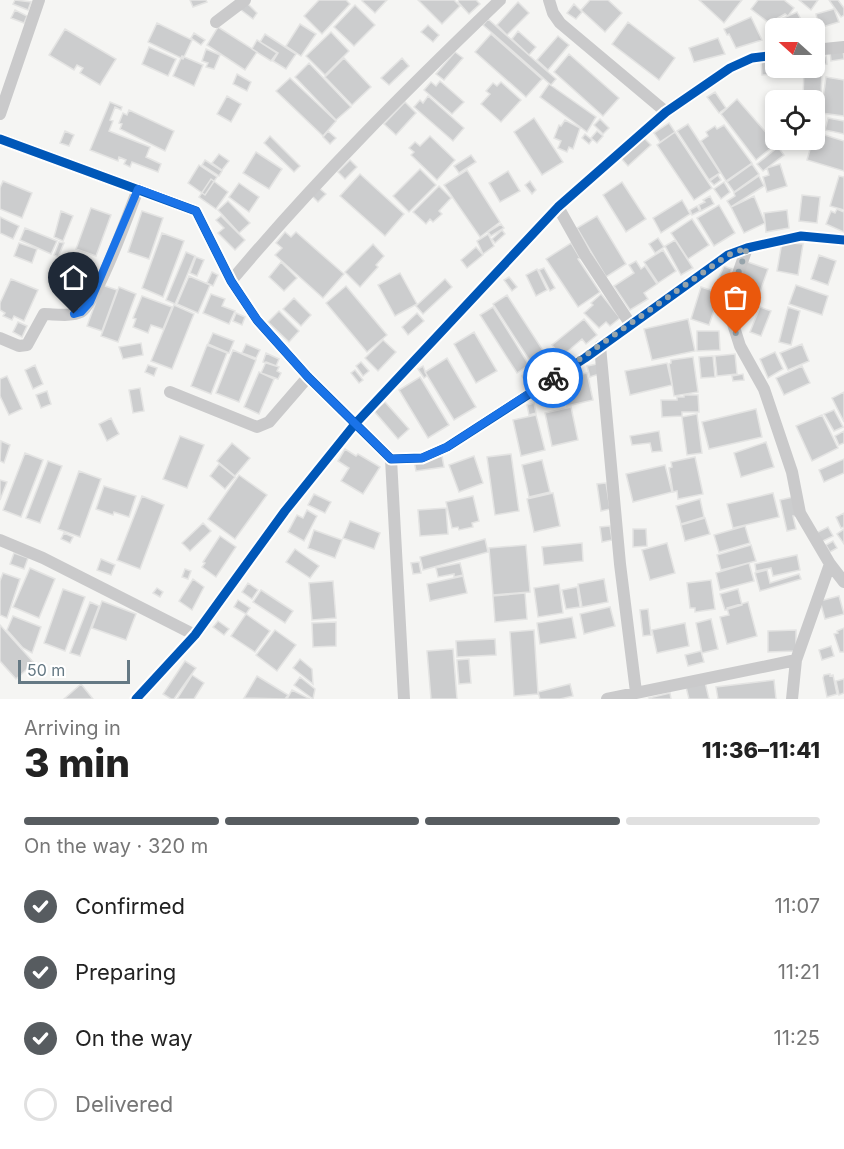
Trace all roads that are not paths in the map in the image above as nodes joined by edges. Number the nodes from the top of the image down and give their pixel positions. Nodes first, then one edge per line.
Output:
1 (39, 0) edge
2 (245, 0) edge
3 (500, 0) edge
4 (549, 0) edge
5 (216, 22) dead end
6 (844, 47) edge
7 (825, 49) edge
8 (765, 56) edge
9 (666, 112) junction
10 (0, 114) edge
11 (0, 140) edge
12 (138, 189) junction
13 (558, 207) junction
14 (844, 240) edge
15 (747, 248) junction
16 (231, 281) junction
17 (631, 325) junction
18 (0, 338) edge
19 (600, 346) junction
20 (308, 377) junction
21 (170, 392) dead end
22 (355, 424) junction
23 (391, 459) junction
24 (0, 540) edge
25 (830, 564) junction
26 (844, 582) edge
27 (195, 635) junction
28 (796, 660) junction
29 (636, 692) junction
30 (136, 699) edge
31 (404, 699) edge
32 (607, 699) edge
33 (792, 699) edge

1 - 10 street
2 - 5 street
3 - 16 street
4 - 9 street
6 - 7 street
8 - 9 street
9 - 13 street
11 - 12 street
12 - 16 street
12 - 18 street
13 - 17 street
13 - 22 street
14 - 15 street
15 - 17 street
15 - 25 street
16 - 20 street
17 - 19 street
19 - 23 street
19 - 29 street
20 - 21 street
20 - 22 street
22 - 23 street
22 - 27 street
23 - 31 street
24 - 27 street
25 - 26 street
25 - 28 street
27 - 30 street
28 - 29 street
28 - 33 street
29 - 32 street

